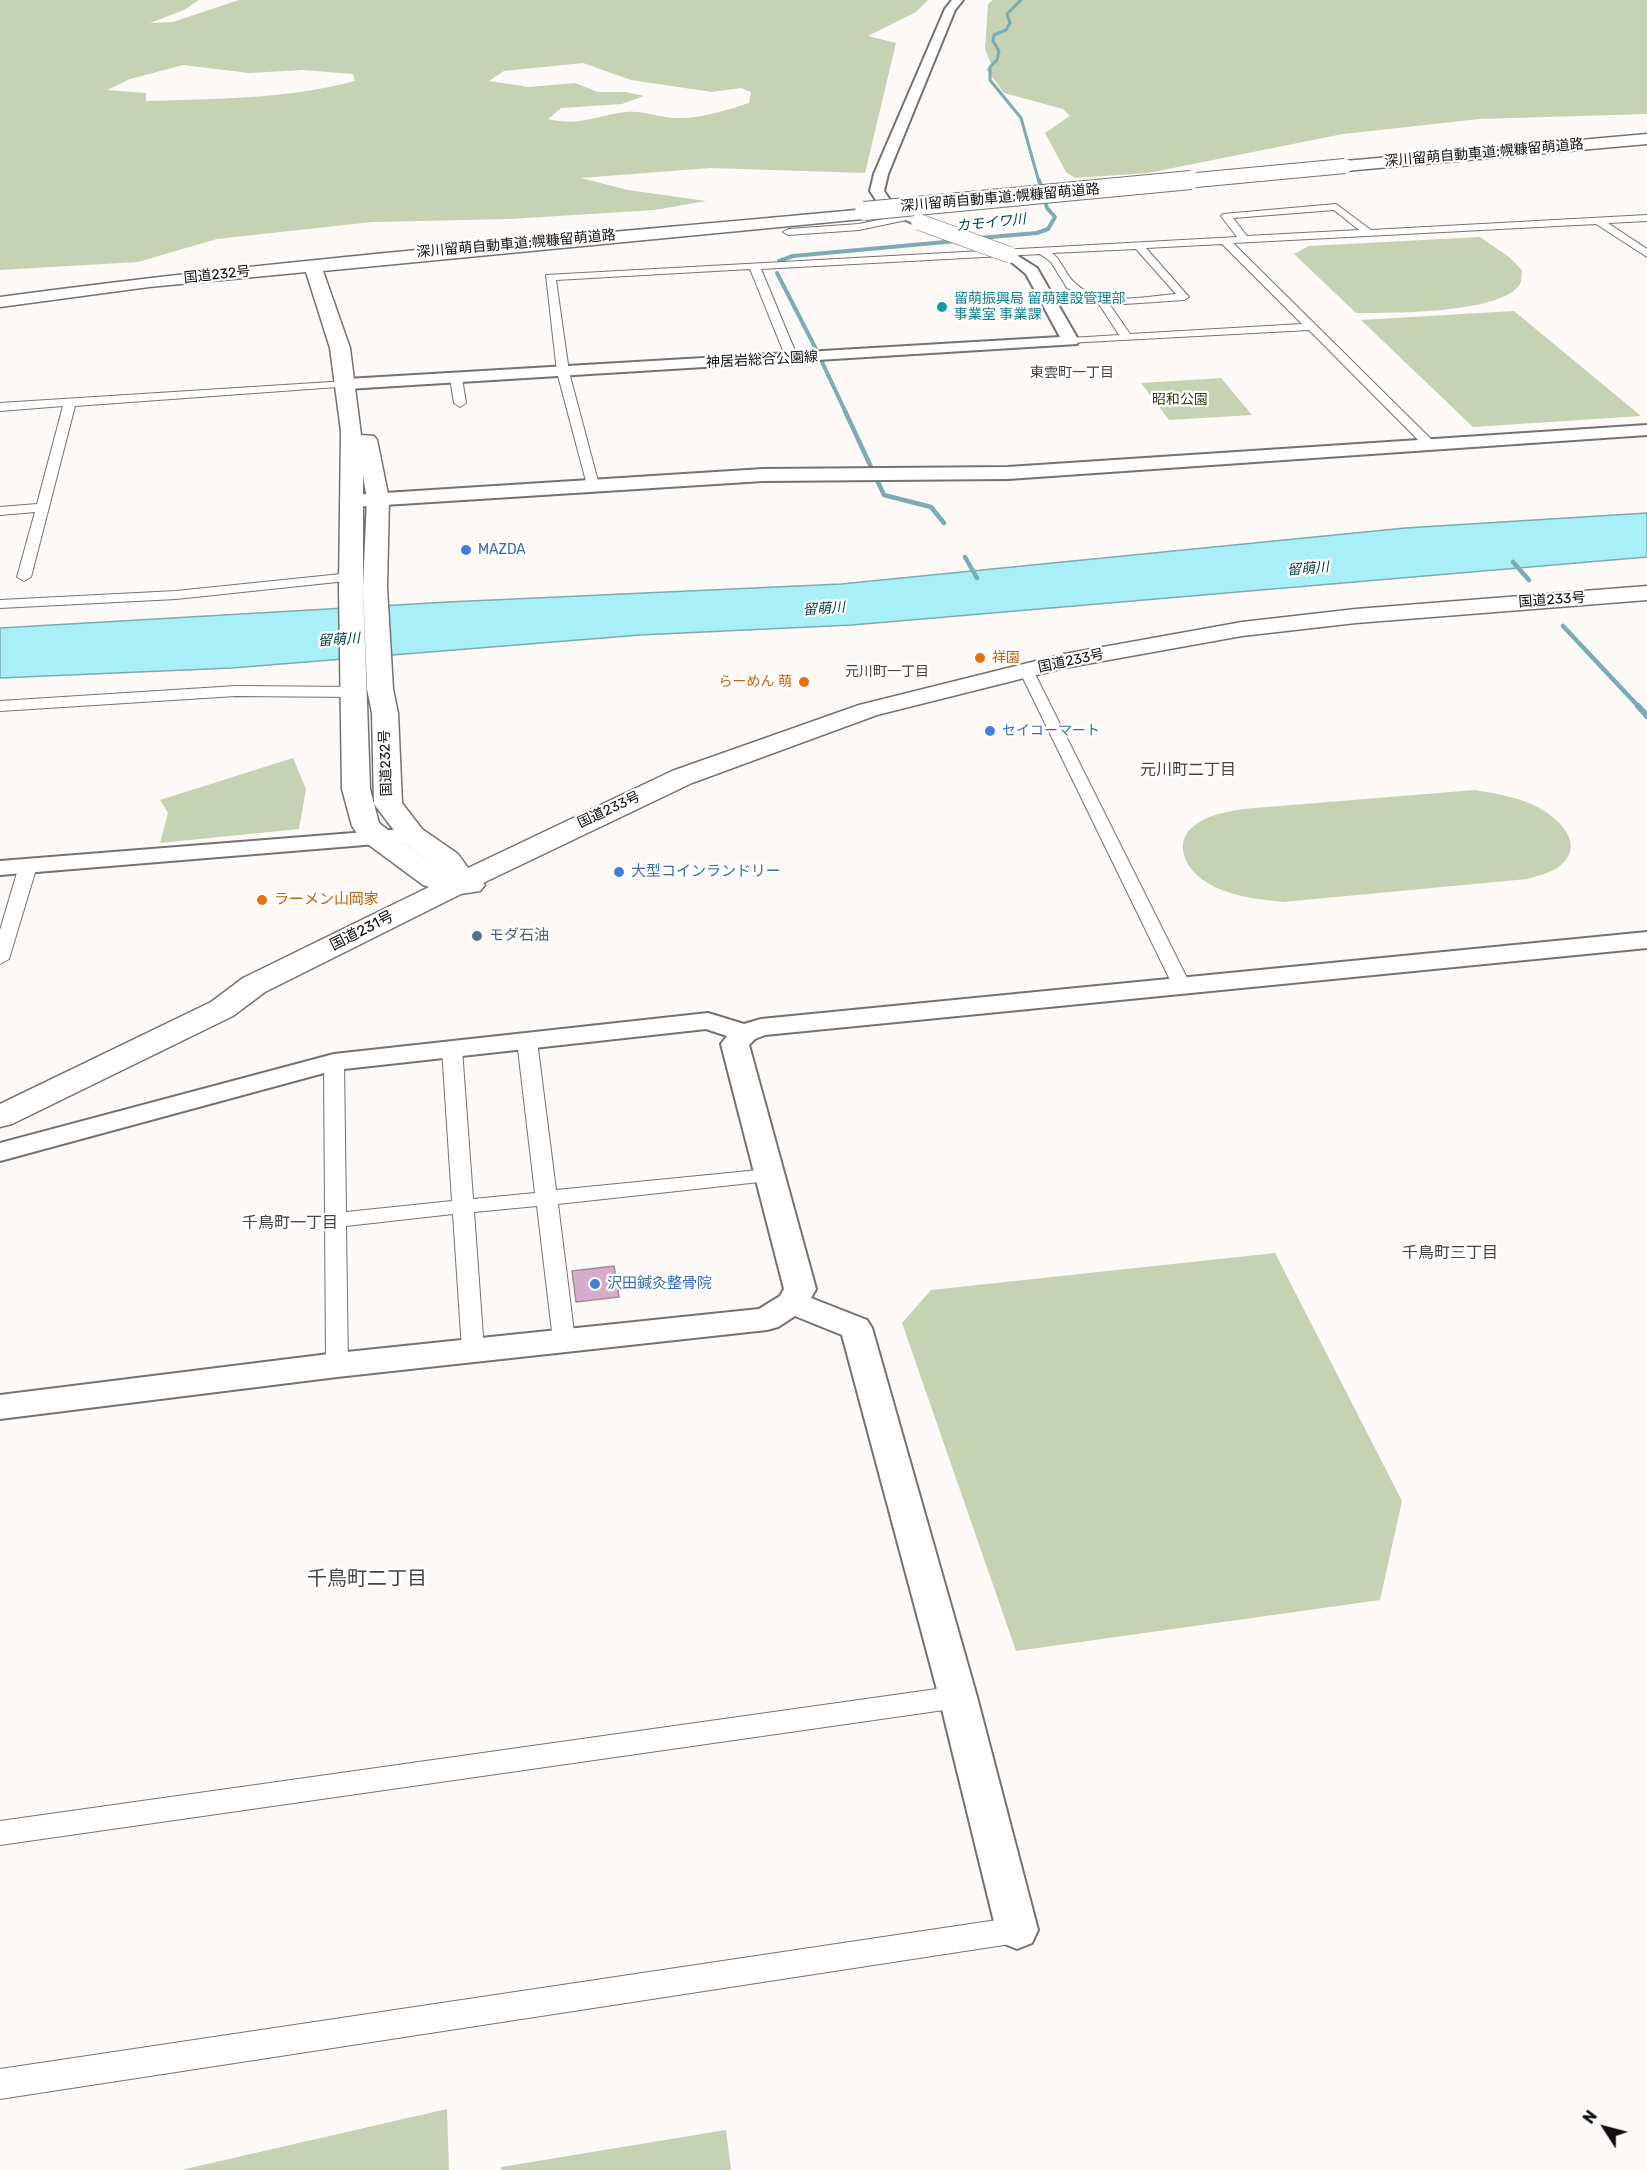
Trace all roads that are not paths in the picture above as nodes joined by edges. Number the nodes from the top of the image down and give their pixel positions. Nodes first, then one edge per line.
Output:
1 (958, 0) edge
2 (1647, 141) edge
3 (1647, 218) edge
4 (913, 220) junction
5 (1599, 221) junction
6 (788, 232) dead end
7 (1367, 232) junction
8 (1245, 240) junction
9 (1225, 241) junction
10 (1138, 245) junction
11 (1042, 250) junction
12 (1647, 254) edge
13 (755, 268) junction
14 (317, 277) junction
15 (0, 302) edge
16 (1103, 302) junction
17 (1311, 327) junction
18 (1127, 338) junction
19 (1071, 341) junction
20 (792, 358) junction
21 (563, 372) junction
22 (456, 378) junction
23 (347, 384) junction
24 (70, 403) junction
25 (460, 403) dead end
26 (0, 407) edge
27 (1647, 430) edge
28 (1430, 445) junction
29 (593, 485) junction
30 (378, 499) junction
31 (354, 501) junction
32 (42, 508) junction
33 (0, 511) edge
34 (375, 533) junction
35 (352, 534) junction
36 (24, 578) dead end
37 (359, 584) junction
38 (1647, 593) edge
39 (0, 604) edge
40 (1647, 605) edge
41 (1030, 676) junction
42 (354, 685) junction
43 (0, 706) edge
44 (412, 835) junction
45 (379, 839) junction
46 (28, 866) junction
47 (0, 868) edge
48 (420, 871) junction
49 (502, 874) junction
50 (461, 881) junction
51 (416, 916) junction
52 (1647, 940) edge
53 (0, 959) edge
54 (1182, 987) junction
55 (744, 1033) junction
56 (527, 1041) junction
57 (452, 1049) junction
58 (334, 1062) junction
59 (0, 1117) edge
60 (0, 1152) edge
61 (769, 1175) junction
62 (545, 1198) junction
63 (462, 1207) junction
64 (335, 1220) junction
65 (792, 1303) junction
66 (564, 1340) junction
67 (472, 1350) junction
68 (337, 1365) junction
69 (0, 1407) edge
70 (958, 1697) junction
71 (0, 1833) edge
72 (1017, 1930) joint
73 (0, 2084) edge

1 - 4 street
2 - 14 highway, 深川留萌自動車道;幌糠留萌道路, bridge
3 - 5 street
4 - 6 street
4 - 19 street, bridge
5 - 7 street
5 - 12 street
7 - 8 street
7 - 8 street
8 - 9 street
9 - 10 street
9 - 17 street
10 - 11 street
10 - 16 street
11 - 13 street
11 - 16 street
13 - 20 street
13 - 21 street
14 - 15 highway, 国道232号
14 - 23 highway, 国道232号
16 - 18 street
17 - 18 street
17 - 28 street
18 - 19 street
19 - 20 street, 神居岩総合公園線
20 - 21 street, 神居岩総合公園線
21 - 22 street, 神居岩総合公園線
21 - 29 street
22 - 23 street, 神居岩総合公園線
22 - 25 street
23 - 24 street
23 - 30 highway, 国道232号
23 - 31 highway, 国道232号
24 - 26 street
24 - 32 street
27 - 28 street
28 - 29 street
29 - 30 street
30 - 31 street
30 - 34 highway, 国道232号
31 - 35 highway, 国道232号
32 - 33 street
32 - 36 street
34 - 35 highway
34 - 37 highway, 国道232号
35 - 37 highway, 国道232号
37 - 39 street
37 - 42 highway, 国道232号
37 - 44 highway, 国道232号
38 - 41 highway, 国道233号
40 - 41 highway, 国道233号
41 - 49 highway, 国道233号
41 - 54 street
42 - 43 street
42 - 45 highway, 国道232号
44 - 45 street
44 - 50 highway, 国道232号
45 - 46 street
45 - 48 highway, 国道232号
46 - 47 street
46 - 53 street
48 - 50 highway, 国道232号
48 - 51 highway
49 - 50 highway, 国道233号
49 - 50 highway
50 - 51 highway, 国道231号
51 - 59 highway, 国道231号
52 - 54 street
54 - 55 street
55 - 56 street
55 - 61 street
56 - 57 street
56 - 62 street
57 - 58 street
57 - 63 street
58 - 60 street
58 - 64 street
61 - 62 street
61 - 65 street
62 - 63 street
62 - 66 street
63 - 64 street
63 - 67 street
64 - 68 street
65 - 66 street
65 - 70 street
66 - 67 street
67 - 68 street
68 - 69 street
70 - 71 street
70 - 72 street
72 - 73 street

